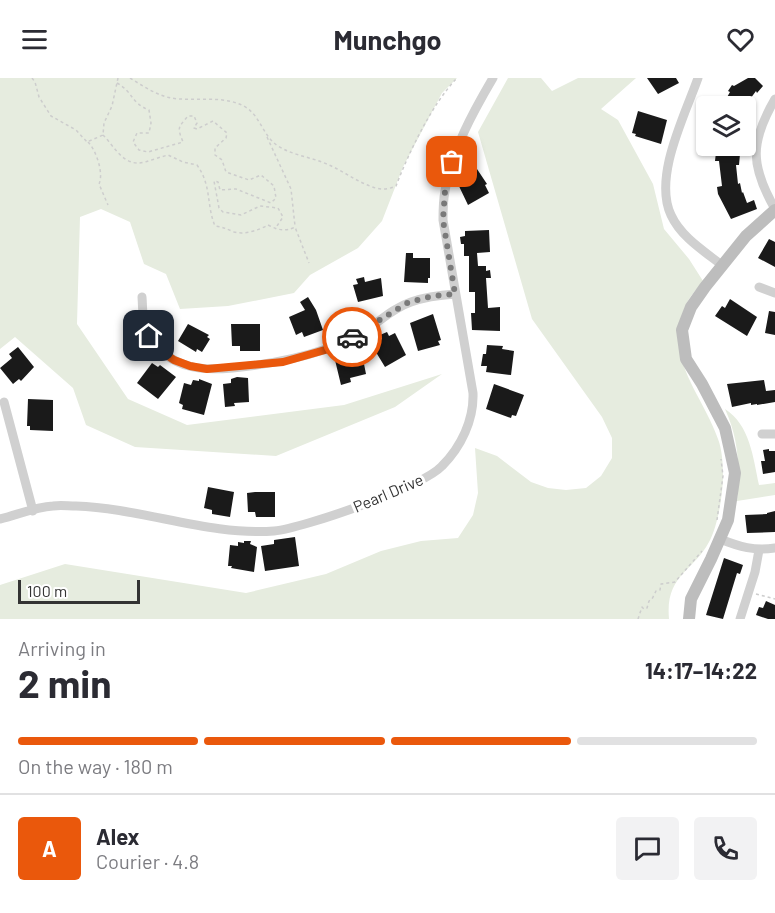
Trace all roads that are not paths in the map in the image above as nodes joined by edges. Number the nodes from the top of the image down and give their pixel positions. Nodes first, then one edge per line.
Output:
1 (493, 78) edge
2 (698, 78) edge
3 (775, 99) edge
4 (775, 209) edge
5 (723, 266) junction
6 (759, 287) dead end
7 (775, 293) edge
8 (455, 294) junction
9 (142, 297) dead end
10 (4, 402) dead end
11 (762, 434) dead end
12 (775, 434) edge
13 (33, 511) junction
14 (0, 519) edge
15 (720, 540) junction
16 (775, 548) edge
17 (759, 550) junction
18 (689, 619) edge
19 (740, 619) edge

1 - 8 street, Pearl Drive
2 - 5 street
3 - 4 street
4 - 5 street
5 - 15 street
6 - 7 street
8 - 9 street
8 - 13 street, Pearl Drive
10 - 13 street
11 - 12 street
13 - 14 street, Pearl Drive
15 - 17 street
15 - 18 street
16 - 17 street
17 - 19 street

